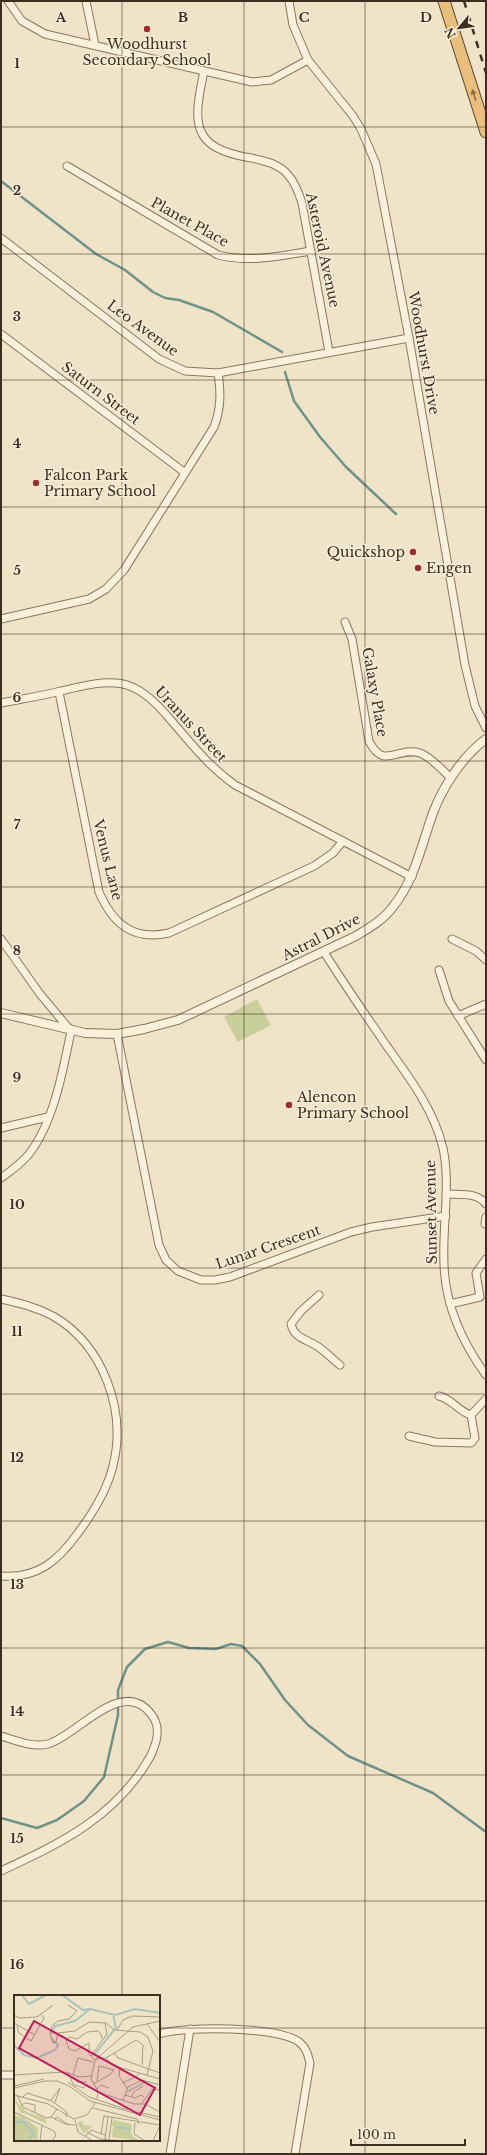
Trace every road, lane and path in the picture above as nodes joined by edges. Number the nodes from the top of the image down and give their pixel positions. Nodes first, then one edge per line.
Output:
1 (8, 1) edge
2 (86, 1) edge
3 (289, 1) edge
4 (444, 1) edge
5 (95, 45) junction
6 (308, 60) junction
7 (204, 71) junction
8 (486, 132) edge
9 (67, 166) dead end
10 (1, 238) edge
11 (311, 251) junction
12 (1, 334) edge
13 (409, 338) junction
14 (329, 352) junction
15 (218, 373) junction
16 (184, 472) junction
17 (1, 619) edge
18 (344, 622) dead end
19 (59, 692) junction
20 (1, 703) edge
21 (486, 728) edge
22 (486, 739) edge
23 (451, 778) junction
24 (343, 841) junction
25 (412, 877) junction
26 (1, 939) edge
27 (452, 939) dead end
28 (324, 952) junction
29 (486, 960) edge
30 (439, 970) dead end
31 (486, 1004) edge
32 (1, 1013) edge
33 (458, 1016) junction
34 (71, 1031) junction
35 (116, 1034) junction
36 (486, 1060) edge
37 (48, 1117) junction
38 (1, 1128) edge
39 (1, 1178) edge
40 (446, 1194) junction
41 (485, 1200) edge
42 (446, 1216) junction
43 (486, 1216) edge
44 (485, 1224) dead end
45 (486, 1259) edge
46 (320, 1295) dead end
47 (1, 1299) edge
48 (450, 1304) junction
49 (340, 1365) dead end
50 (486, 1375) edge
51 (439, 1396) dead end
52 (486, 1399) edge
53 (471, 1415) junction
54 (409, 1436) dead end
55 (1, 1576) edge
56 (1, 1736) edge
57 (1, 1871) edge
58 (190, 2029) junction
59 (160, 2034) edge
60 (1, 2075) edge
61 (14, 2075) edge
62 (170, 2154) edge
63 (295, 2154) edge

1 - 5 street
2 - 5 street
3 - 6 street, Woodhurst Drive
8 -> 4 highway
5 - 7 street
6 - 7 street
6 - 13 street, Woodhurst Drive
7 - 11 street, Asteroid Avenue
9 - 11 street, Planet Place
10 - 15 street, Leo Avenue
11 - 14 street, Asteroid Avenue
12 - 16 street, Saturn Street
13 - 14 street, Leo Avenue
13 - 21 street, Woodhurst Drive
14 - 15 street, Leo Avenue
15 - 16 street
16 - 17 street
18 - 23 street, Galaxy Place
19 - 20 street, Uranus Street
19 - 24 street, Uranus Street
19 - 24 street, Venus Lane
22 - 23 street, Astral Drive
23 - 25 street, Astral Drive
24 - 25 street, Uranus Street
25 - 28 street, Astral Drive
26 - 34 street
27 - 29 street
28 - 35 street, Astral Drive
28 - 40 street, Sunset Avenue
30 - 33 street
31 - 33 street
32 - 34 street, Astral Drive
33 - 36 street
34 - 35 street, Astral Drive
34 - 37 street
35 - 42 street, Lunar Crescent
37 - 38 street
37 - 39 street
40 - 41 street
40 - 42 street, Sunset Avenue
42 - 48 street, Sunset Avenue
43 - 44 street
45 - 48 street
46 - 49 street
47 - 55 street
48 - 50 street, Sunset Avenue
51 - 53 street
52 - 53 street
53 - 54 street
56 - 57 street
58 - 59 street
58 - 62 street
58 - 63 street
60 - 61 street

